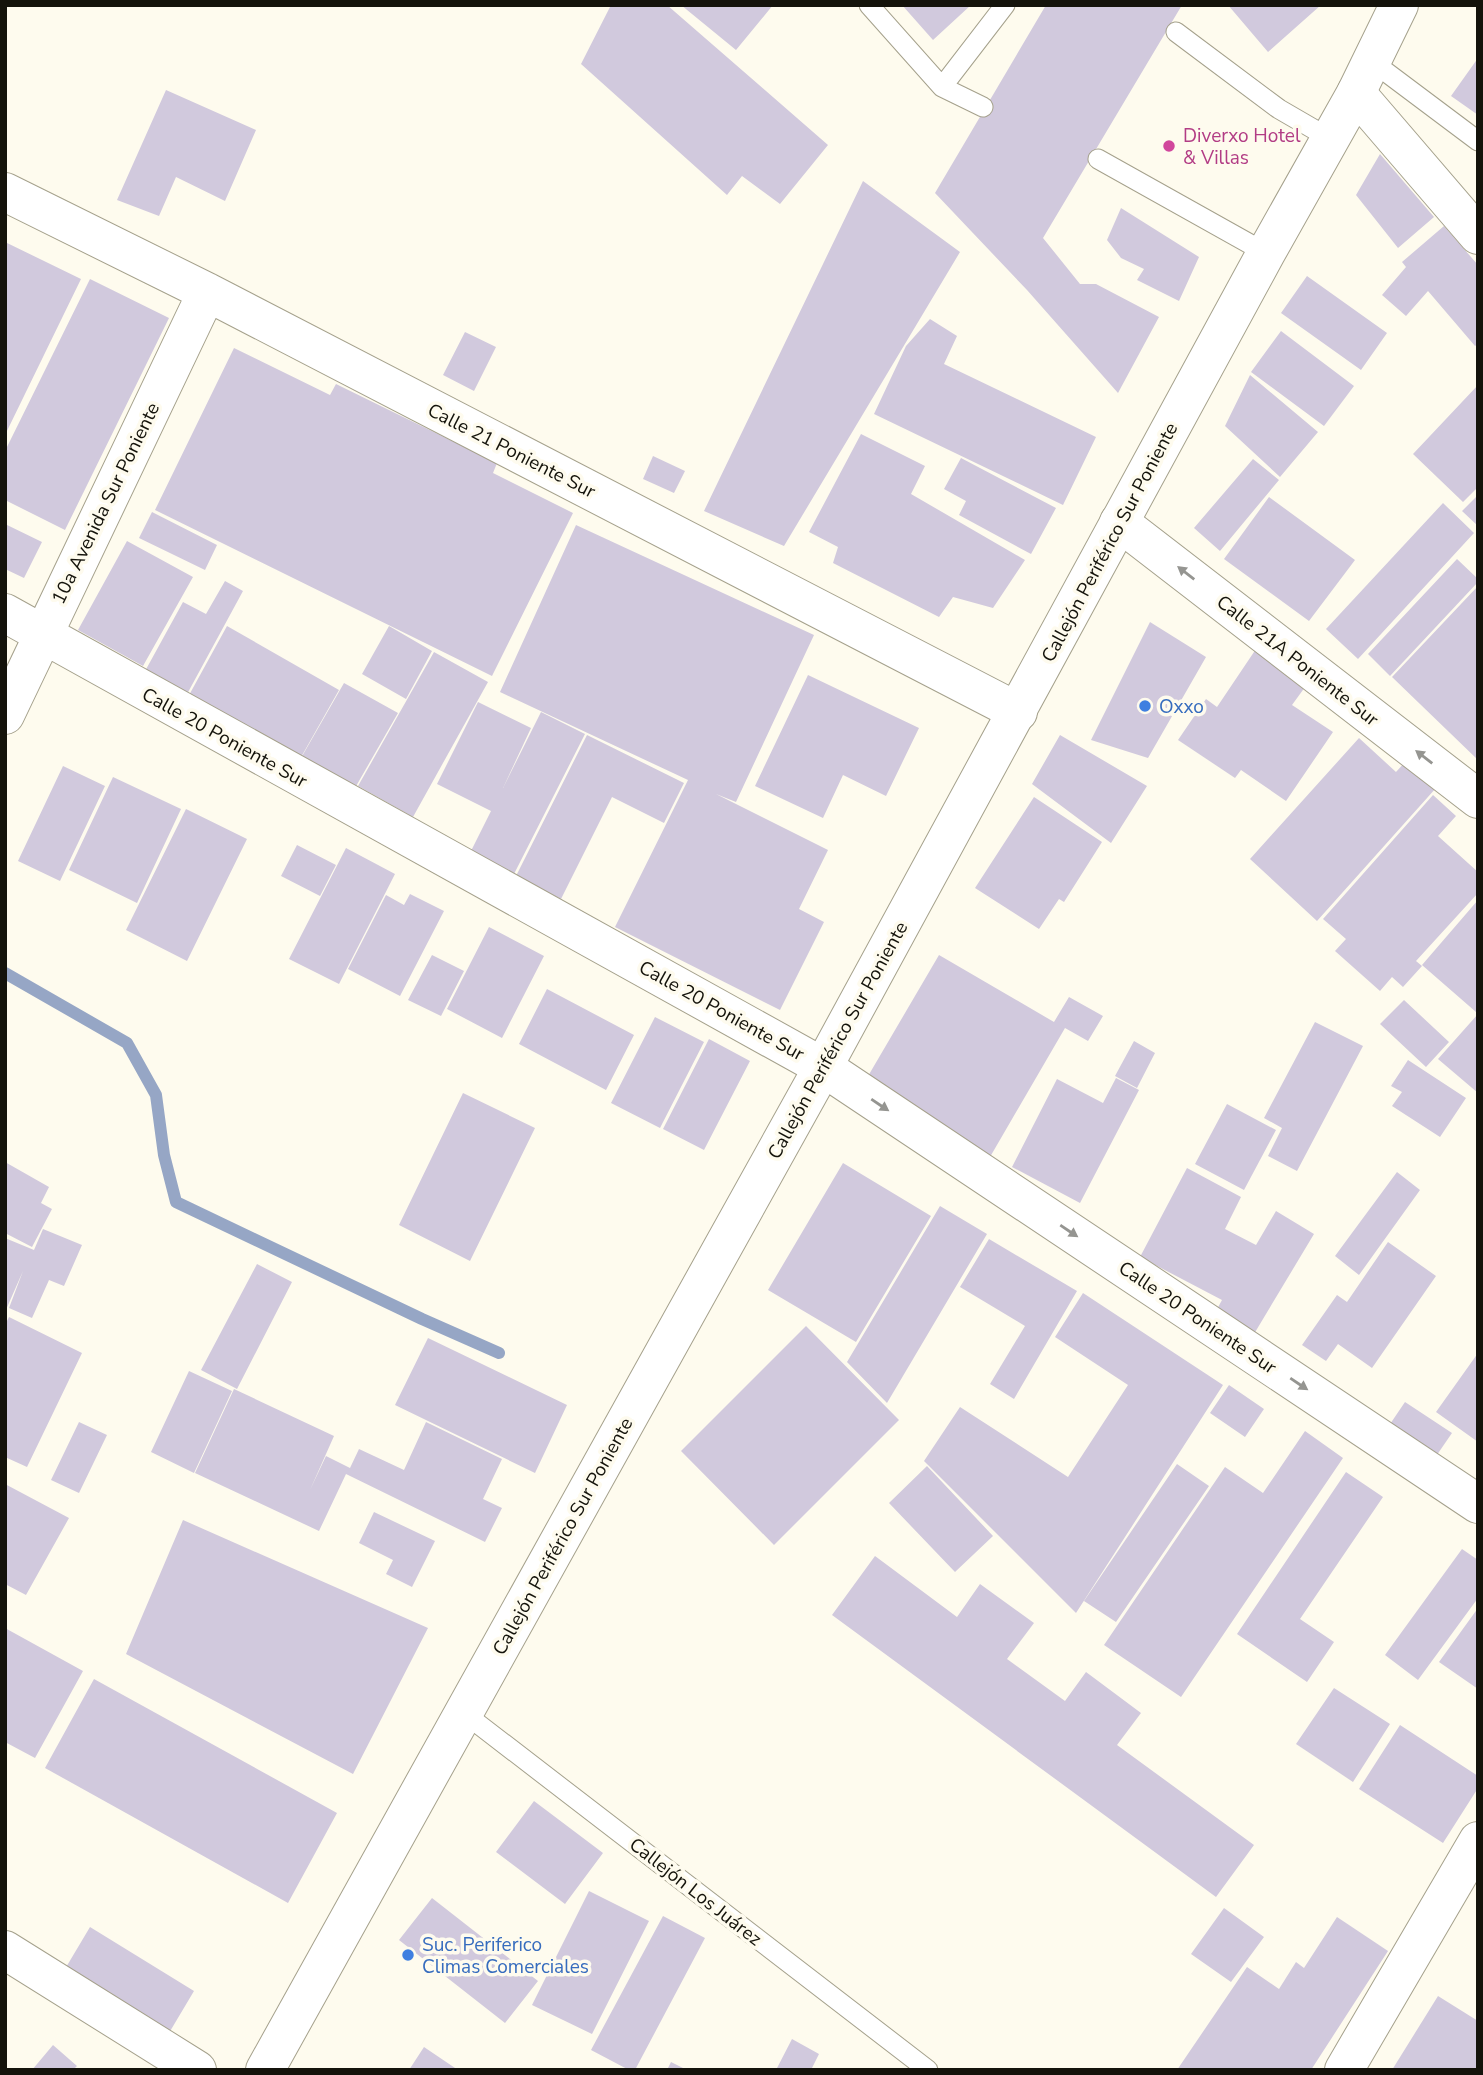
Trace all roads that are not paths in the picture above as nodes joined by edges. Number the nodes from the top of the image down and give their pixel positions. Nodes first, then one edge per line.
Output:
1 (869, 5) edge
2 (1005, 5) edge
3 (1399, 5) edge
4 (1176, 32) dead end
5 (1363, 77) junction
6 (942, 87) junction
7 (983, 107) dead end
8 (1329, 138) junction
9 (1478, 141) edge
10 (1098, 159) dead end
11 (5, 192) edge
12 (1478, 235) edge
13 (1266, 253) junction
14 (207, 292) junction
15 (1119, 522) junction
16 (5, 613) edge
17 (42, 635) junction
18 (1018, 712) junction
19 (5, 715) edge
20 (1478, 799) edge
21 (823, 1067) junction
22 (1478, 1504) edge
23 (464, 1713) junction
24 (1478, 1841) edge
25 (5, 1950) edge
26 (197, 2070) edge
27 (265, 2070) edge
28 (928, 2070) edge
29 (1344, 2070) edge

1 - 6 lane
2 - 6 lane
3 - 5 street, Callejón Periférico Sur Poniente
4 - 8 lane
5 - 8 street, Callejón Periférico Sur Poniente
5 - 9 lane
5 - 12 street
6 - 7 lane
8 - 13 street, Callejón Periférico Sur Poniente
10 - 13 lane
11 - 14 street, Calle 21 Poniente Sur
13 - 15 street, Callejón Periférico Sur Poniente
14 - 17 street, 10a Avenida Sur Poniente
14 - 18 street, Calle 21 Poniente Sur
15 - 18 street, Callejón Periférico Sur Poniente
20 -> 15 street, Calle 21A Poniente Sur
16 - 17 street, Calle 20 Poniente Sur
17 - 19 street, 10a Avenida Sur Poniente
17 - 21 street, Calle 20 Poniente Sur
18 - 21 street, Callejón Periférico Sur Poniente
21 -> 22 street, Calle 20 Poniente Sur
21 - 23 street, Callejón Periférico Sur Poniente
23 - 27 street, Callejón Periférico Sur Poniente
23 - 28 lane, Callejón Los Juárez
24 - 29 street
25 - 26 street

